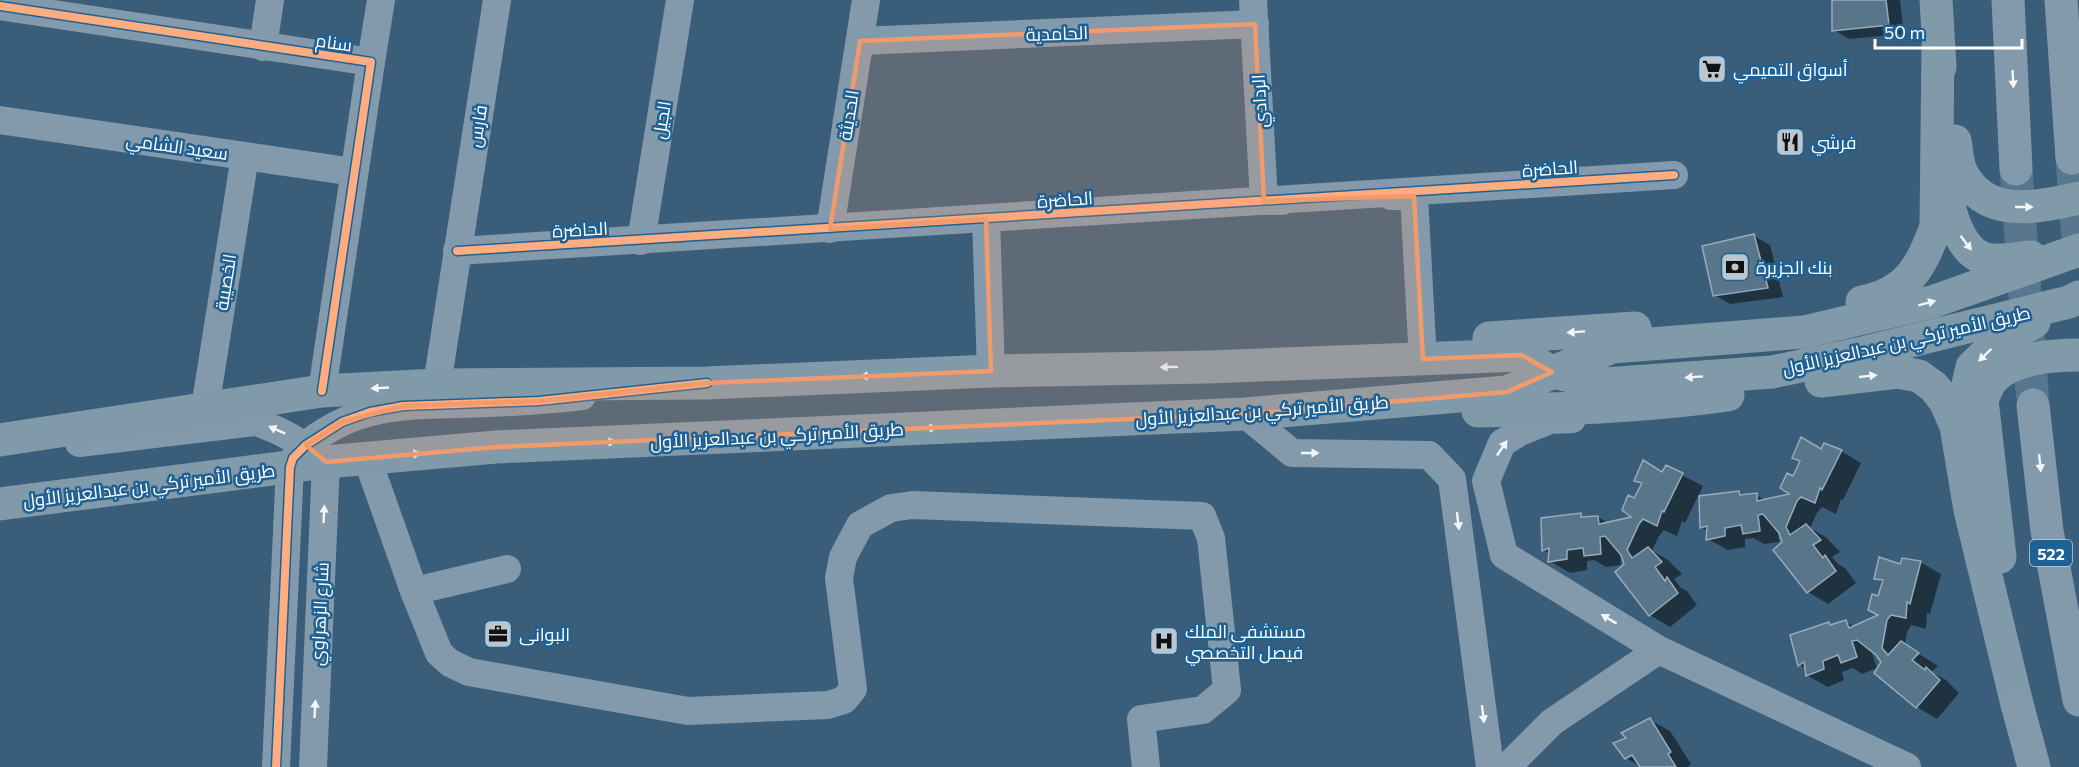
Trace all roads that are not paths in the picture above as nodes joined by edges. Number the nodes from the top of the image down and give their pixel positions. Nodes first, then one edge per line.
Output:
1 (270, 0) edge
2 (381, 0) edge
3 (497, 0) edge
4 (680, 0) edge
5 (866, 0) edge
6 (1936, 0) edge
7 (2008, 0) edge
8 (2061, 0) edge
9 (0, 6) edge
10 (1254, 12) edge
11 (860, 41) junction
12 (1938, 45) junction
13 (263, 47) junction
14 (371, 62) junction
15 (0, 120) edge
16 (245, 156) junction
17 (2072, 158) tunnel mouth
18 (2016, 169) tunnel mouth
19 (354, 172) junction
20 (1674, 175) dead end
21 (2079, 198) edge
22 (1264, 201) junction
23 (986, 219) junction
24 (830, 229) junction
25 (641, 240) junction
26 (2076, 250) edge
27 (457, 251) junction
28 (2076, 300) edge
29 (1422, 343) junction
30 (2079, 355) edge
31 (1208, 367) junction
32 (991, 371) junction
33 (1552, 372) junction
34 (707, 383) junction
35 (437, 385) junction
36 (322, 391) junction
37 (1666, 404) junction
38 (2033, 405) tunnel mouth
39 (206, 408) junction
40 (1245, 414) junction
41 (0, 440) edge
42 (0, 452) edge
43 (307, 458) junction
44 (367, 458) junction
45 (0, 504) edge
46 (507, 569) dead end
47 (414, 591) junction
48 (1659, 650) junction
49 (2079, 700) edge
50 (2018, 704) junction
51 (276, 767) edge
52 (313, 767) edge
53 (1146, 767) edge
54 (1490, 767) edge
55 (1507, 767) edge
56 (1907, 767) edge
57 (2029, 767) edge
58 (2034, 767) edge

1 - 13 street
2 - 14 street
3 - 27 street, فارس
4 - 25 street, الجيل
5 - 11 street, الحديثة
6 - 12 main road
7 -> 18 highway
8 - 17 highway
9 - 13 street, سنام
10 - 11 street, الحامدية
10 - 22 street, الردادي
11 - 24 street, الحديثة
12 -> 21 main road
12 -> 26 main road
12 -> 29 main road
13 - 14 street, سنام
14 - 19 street, سنام
15 - 16 street, سعيد الشامي
16 - 19 street, سعيد الشامي
16 - 39 street, الخصيبة
19 - 36 street, سنام
20 - 22 street, الحاضرة
22 - 23 street, الحاضرة
22 - 29 street
23 - 24 street, الحاضرة
23 - 32 street
24 - 25 street, الحاضرة
25 - 27 street, الحاضرة
33 -> 26 main road, طريق الأمير تركي بن عبدالعزيز الأول
27 - 35 street, فارس
28 -> 33 main road, طريق الأمير تركي بن عبدالعزيز الأول
28 -> 50 main road
29 - 31 main road
30 - 50 main road
31 -> 32 main road, طريق الأمير تركي بن عبدالعزيز الأول
31 - 33 main road, طريق الأمير تركي بن عبدالعزيز الأول
32 -> 34 main road, طريق الأمير تركي بن عبدالعزيز الأول
33 - 40 main road, طريق الأمير تركي بن عبدالعزيز الأول
34 - 35 main road, طريق الأمير تركي بن عبدالعزيز الأول
34 - 43 street
35 -> 36 main road, طريق الأمير تركي بن عبدالعزيز الأول
36 - 39 main road, طريق الأمير تركي بن عبدالعزيز الأول
37 - 40 main road
48 -> 37 street
37 -> 50 main road
38 -> 49 highway, 522
39 - 41 main road, طريق الأمير تركي بن عبدالعزيز الأول
44 -> 40 main road, طريق الأمير تركي بن عبدالعزيز الأول
40 -> 54 street
43 -> 42 street
43 - 44 main road, طريق الأمير تركي بن عبدالعزيز الأول
43 - 45 main road, طريق الأمير تركي بن عبدالعزيز الأول
43 - 51 street
52 -> 43 street, شارع الزهراوي
44 - 47 street
46 - 47 street
47 - 53 street
48 - 55 street
48 - 56 street
50 - 57 main road
50 - 58 highway

